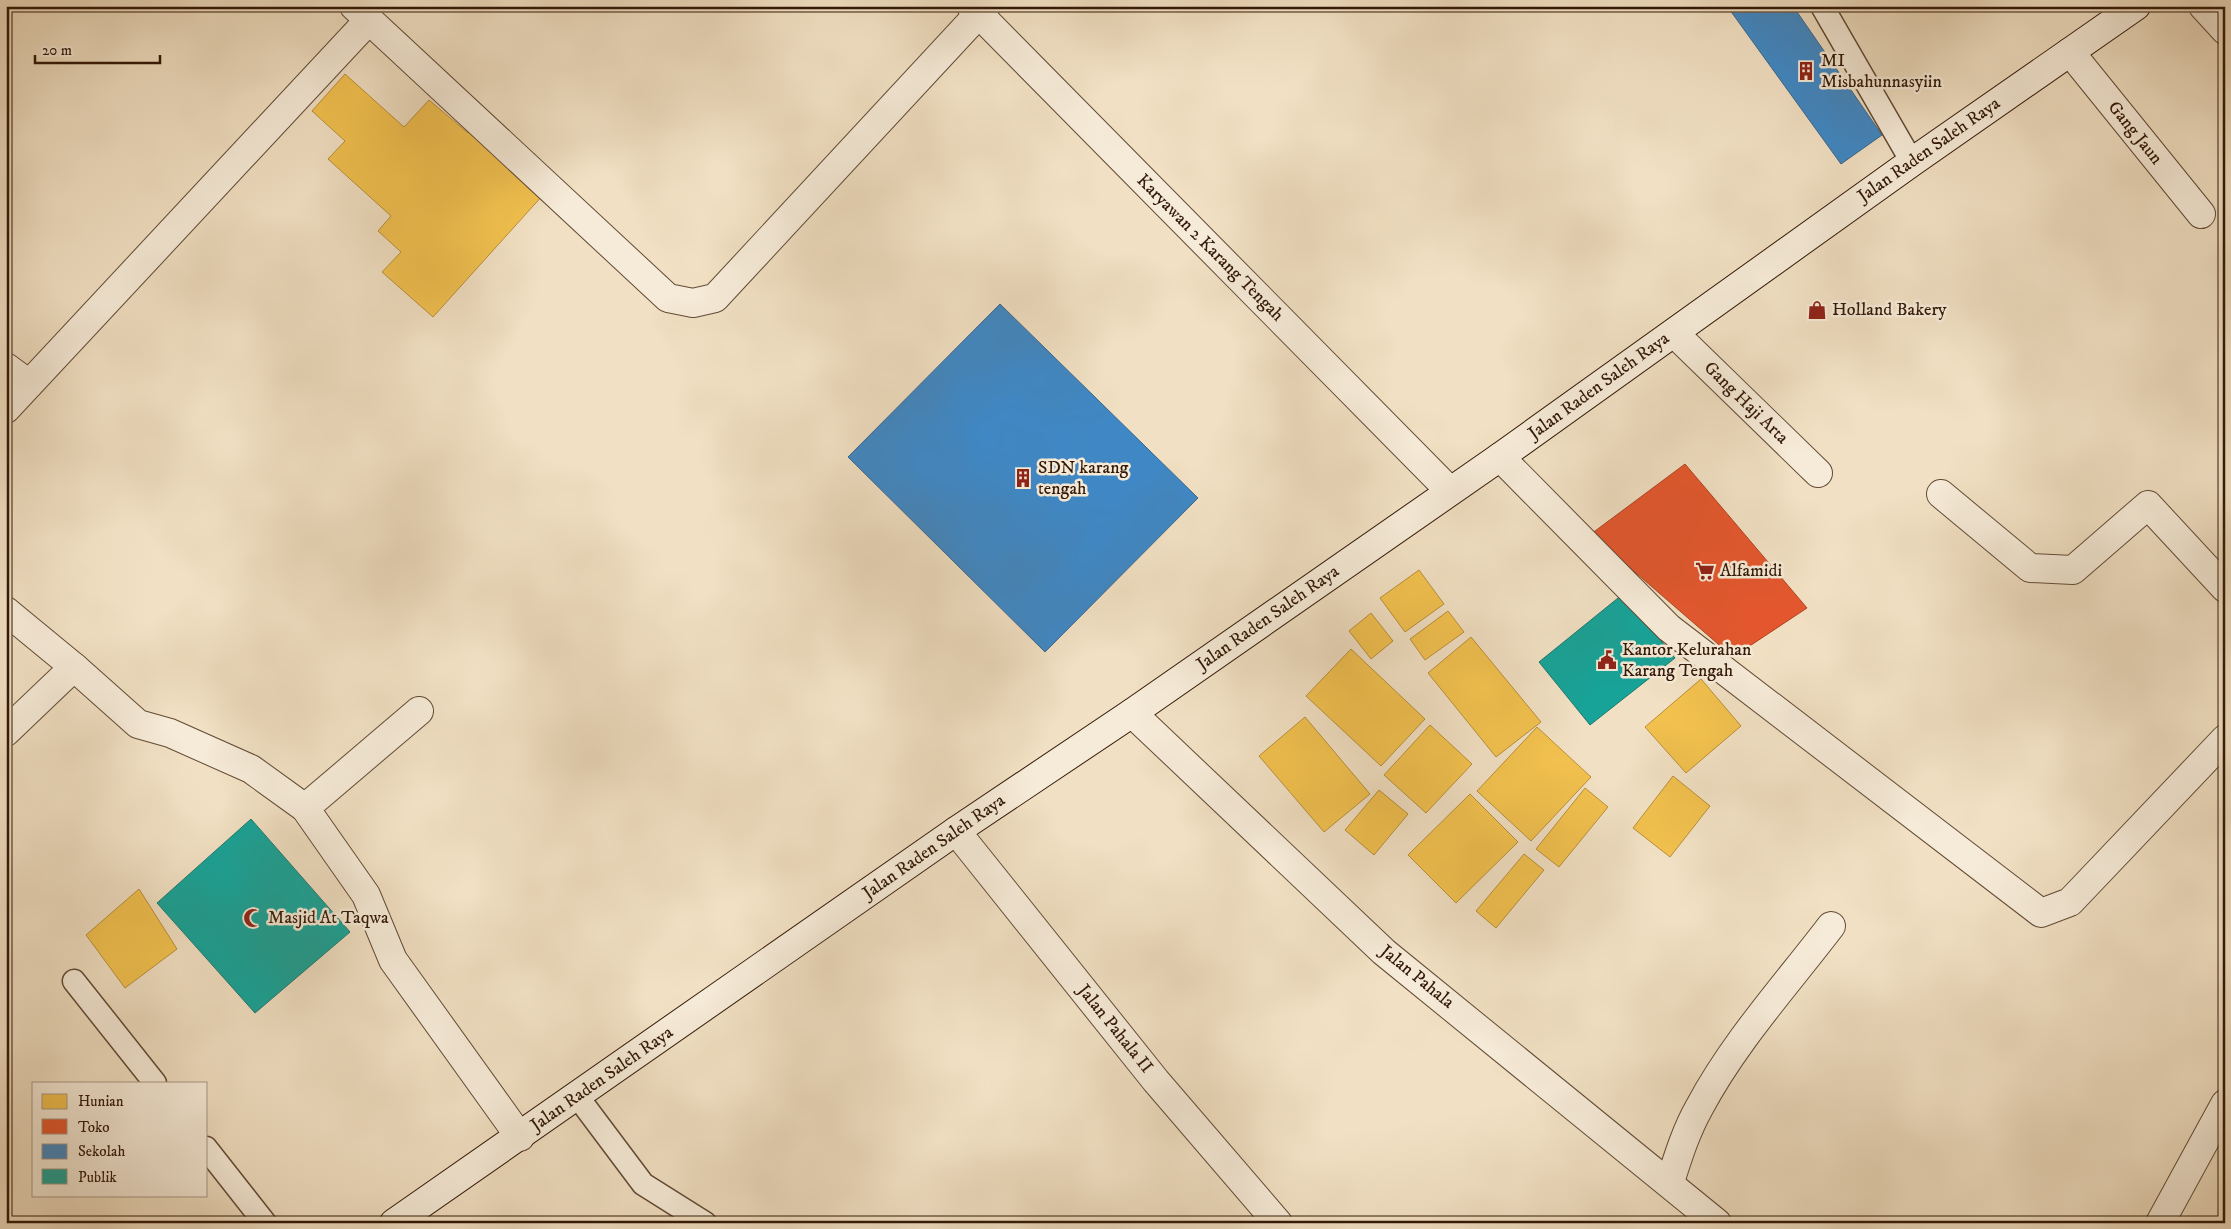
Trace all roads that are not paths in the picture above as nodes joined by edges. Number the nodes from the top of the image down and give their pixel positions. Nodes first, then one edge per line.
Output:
1 (1822, 6) edge
2 (2136, 6) edge
3 (2203, 6) edge
4 (978, 9) edge
5 (362, 13) edge
6 (2225, 30) edge
7 (2070, 52) junction
8 (1912, 162) junction
9 (2201, 214) dead end
10 (1674, 332) junction
11 (6, 367) edge
12 (29, 384) junction
13 (6, 409) edge
14 (1500, 457) junction
15 (1818, 473) dead end
16 (1450, 491) junction
17 (1941, 494) dead end
18 (2225, 588) edge
19 (6, 611) edge
20 (74, 667) junction
21 (419, 711) dead end
22 (1132, 713) junction
23 (6, 732) edge
24 (2225, 739) edge
25 (305, 808) junction
26 (956, 831) junction
27 (1831, 926) dead end
28 (74, 982) dead end
29 (154, 1082) edge
30 (577, 1096) junction
31 (2225, 1104) edge
32 (520, 1137) junction
33 (208, 1151) edge
34 (1670, 1182) junction
35 (265, 1223) edge
36 (394, 1223) edge
37 (705, 1223) edge
38 (1278, 1223) edge
39 (1717, 1223) edge
40 (2160, 1223) edge

1 - 8 lane
2 - 7 street, Jalan Raden Saleh Raya
3 - 6 street
4 - 5 street
4 - 16 street, Karyawan 2 Karang Tengah
5 - 12 street
7 - 8 street, Jalan Raden Saleh Raya
7 - 9 street, Gang Jaun
8 - 10 street, Jalan Raden Saleh Raya
10 - 14 street, Jalan Raden Saleh Raya
10 - 15 street, Gang Haji Arta
11 - 12 street
12 - 13 street
14 - 16 street, Jalan Raden Saleh Raya
14 - 24 street
16 - 22 street, Jalan Raden Saleh Raya
17 - 18 street
19 - 20 street
20 - 23 street
20 - 25 street
21 - 25 street
22 - 26 street, Jalan Raden Saleh Raya
22 - 34 street, Jalan Pahala
25 - 32 street
26 - 30 street, Jalan Raden Saleh Raya
26 - 38 street, Jalan Pahala II
27 - 34 street
28 - 29 lane
30 - 32 street, Jalan Raden Saleh Raya
30 - 37 lane
31 - 40 street
32 - 36 street, Jalan Raden Saleh Raya
33 - 35 lane
34 - 39 street, Jalan Pahala

